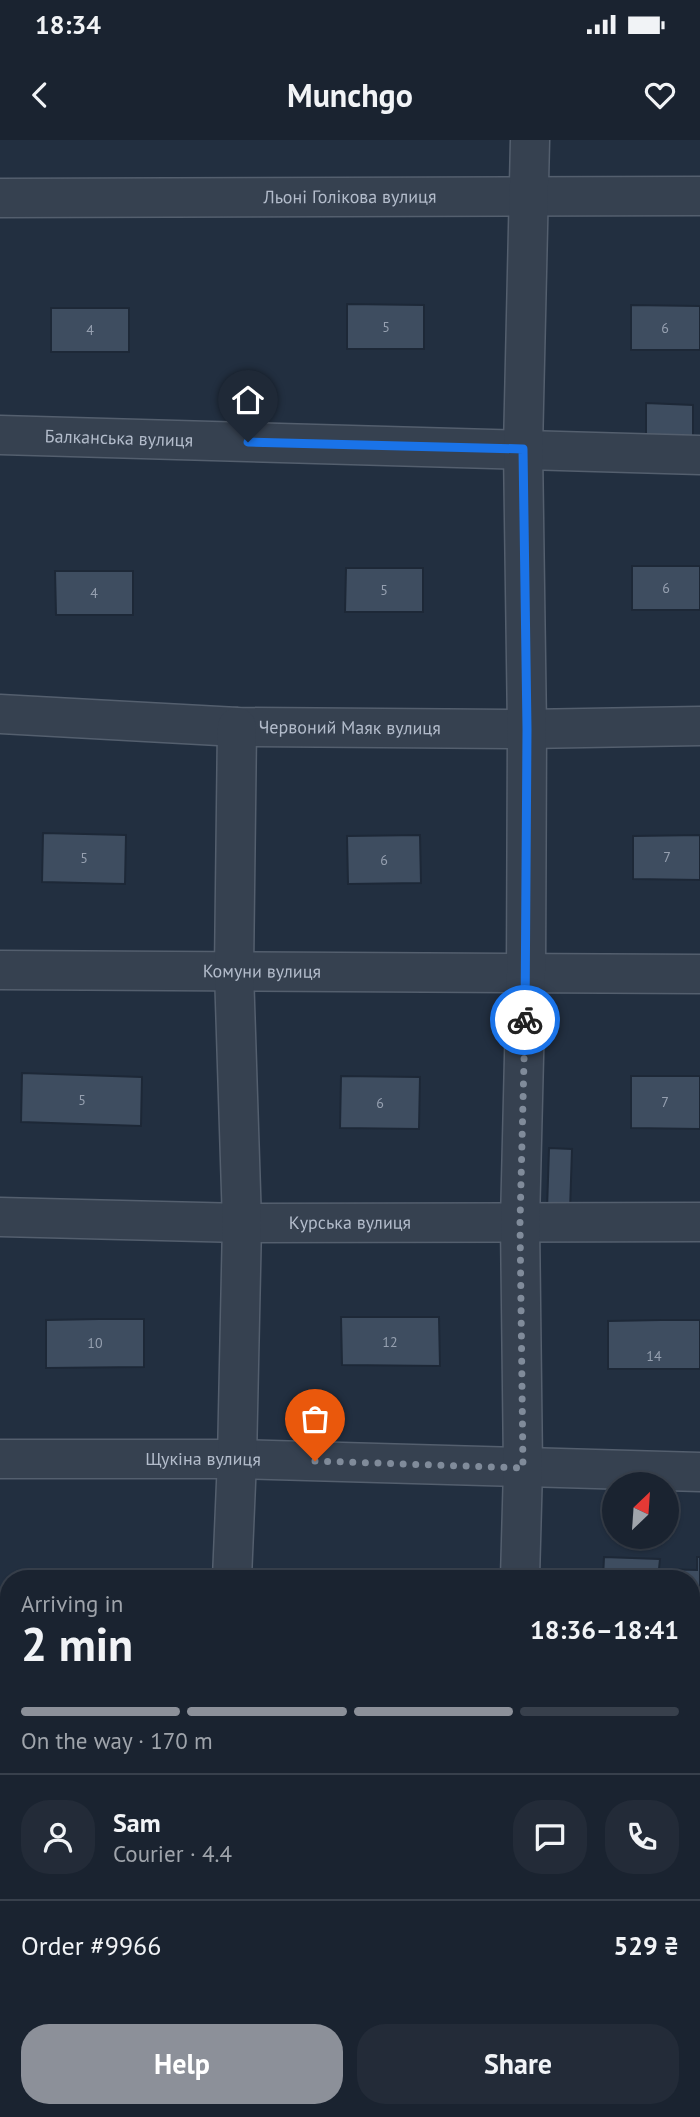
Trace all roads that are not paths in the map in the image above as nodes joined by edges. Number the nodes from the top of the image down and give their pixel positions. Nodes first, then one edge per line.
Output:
1 (530, 140) edge
2 (700, 196) edge
3 (0, 198) edge
4 (529, 198) junction
5 (0, 435) edge
6 (523, 449) junction
7 (700, 455) edge
8 (0, 714) edge
9 (700, 726) edge
10 (237, 727) junction
11 (527, 729) junction
12 (0, 970) edge
13 (234, 971) junction
14 (526, 974) junction
15 (700, 974) edge
16 (0, 1217) edge
17 (700, 1222) edge
18 (242, 1223) junction
19 (520, 1223) junction
20 (0, 1459) edge
21 (237, 1459) junction
22 (523, 1468) junction
23 (700, 1472) edge
24 (232, 1570) edge
25 (520, 1570) edge

1 - 4 street
2 - 4 street, Льоні Голікова вулиця
3 - 4 street, Льоні Голікова вулиця
4 - 6 street
5 - 6 street, Балканська вулиця
6 - 7 street, Балканська вулиця
6 - 11 street
8 - 10 street, Червоний Маяк вулиця
9 - 11 street, Червоний Маяк вулиця
10 - 11 street, Червоний Маяк вулиця
10 - 13 street
11 - 14 street
12 - 13 street, Комуни вулиця
13 - 14 street, Комуни вулиця
13 - 18 street
14 - 15 street, Комуни вулиця
14 - 19 street
16 - 18 street, Курська вулиця
17 - 19 street, Курська вулиця
18 - 19 street, Курська вулиця
18 - 21 street
19 - 22 street
20 - 21 street, Щукіна вулиця
21 - 22 street, Щукіна вулиця
21 - 24 street
22 - 23 street, Щукіна вулиця
22 - 25 street

